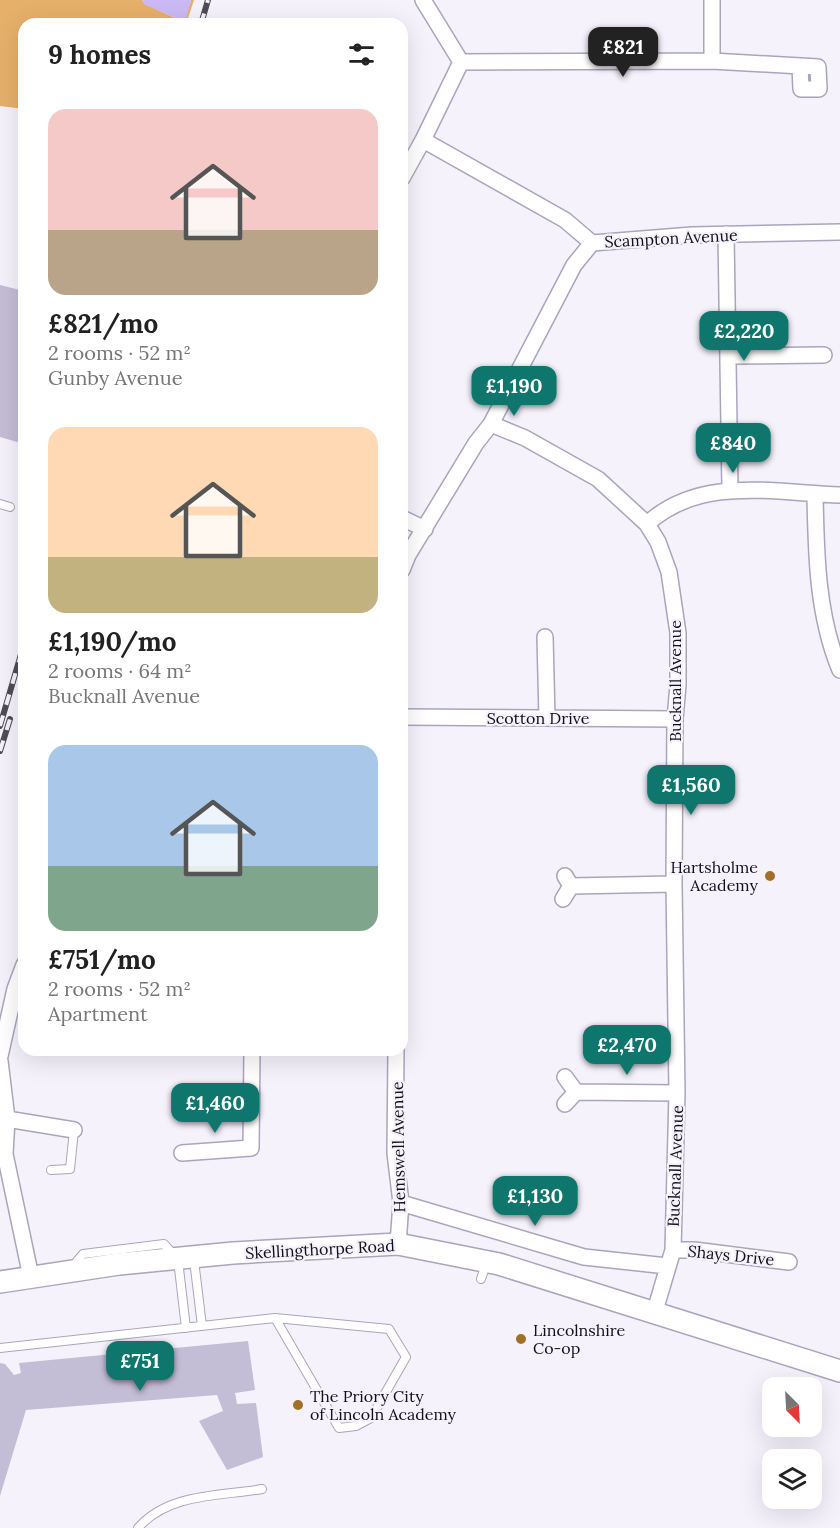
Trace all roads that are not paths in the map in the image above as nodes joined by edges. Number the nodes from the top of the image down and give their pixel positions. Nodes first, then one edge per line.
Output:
1 (423, 0) edge
2 (712, 0) edge
3 (712, 61) junction
4 (461, 62) junction
5 (800, 66) dead end
6 (423, 140) junction
7 (408, 167) edge
8 (840, 232) edge
9 (726, 234) junction
10 (592, 243) junction
11 (824, 355) dead end
12 (728, 356) junction
13 (491, 424) junction
14 (730, 490) junction
15 (815, 494) junction
16 (840, 495) edge
17 (0, 504) edge
18 (10, 507) dead end
19 (408, 521) edge
20 (647, 524) junction
21 (424, 529) junction
22 (408, 555) edge
23 (545, 637) dead end
24 (840, 670) edge
25 (408, 717) edge
26 (547, 718) junction
27 (675, 719) junction
28 (674, 884) junction
29 (567, 887) dead end
30 (18, 997) edge
31 (0, 1056) edge
32 (252, 1056) edge
33 (396, 1056) edge
34 (0, 1061) edge
35 (565, 1077) dead end
36 (576, 1092) junction
37 (677, 1094) junction
38 (565, 1104) dead end
39 (7, 1119) junction
40 (74, 1130) joint
41 (182, 1153) dead end
42 (3, 1155) edge
43 (51, 1170) dead end
44 (400, 1203) junction
45 (398, 1244) junction
46 (673, 1250) junction
47 (186, 1259) junction
48 (789, 1262) dead end
49 (667, 1266) junction
50 (31, 1277) junction
51 (0, 1282) edge
52 (654, 1314) junction
53 (275, 1318) junction
54 (202, 1326) junction
55 (186, 1328) junction
56 (0, 1348) edge
57 (840, 1371) edge
58 (262, 1489) dead end
59 (138, 1528) edge

1 - 4 street
2 - 3 street
3 - 4 street
3 - 5 street
4 - 6 street
6 - 7 street
6 - 10 street, Scampton Avenue
8 - 9 street, Scampton Avenue
9 - 10 street, Scampton Avenue
9 - 12 street
10 - 13 street
11 - 12 street
12 - 14 street
13 - 20 street, Bucknall Avenue
13 - 21 street
14 - 15 street
14 - 20 street
15 - 16 street
15 - 24 street
17 - 18 lane
19 - 21 street
20 - 27 street, Bucknall Avenue
21 - 22 street
23 - 26 street
25 - 26 street, Scotton Drive
26 - 27 street, Scotton Drive
27 - 28 street, Bucknall Avenue
28 - 29 street
28 - 37 street, Bucknall Avenue
30 - 31 street
32 - 41 street
33 - 44 street, Hemswell Avenue
34 - 39 street
35 - 36 street
36 - 37 street
36 - 38 street
37 - 46 street, Bucknall Avenue
39 - 40 street
39 - 42 street
40 - 43 lane
42 - 50 street
44 - 45 street, Hemswell Avenue
44 - 49 street
45 - 47 main road, Skellingthorpe Road
45 - 52 main road, Skellingthorpe Road
46 - 48 street, Shays Drive
46 - 49 street, Bucknall Avenue
47 - 50 main road, Skellingthorpe Road
47 - 54 lane
47 - 55 lane
49 - 52 street, Bucknall Avenue
50 - 51 main road, Skellingthorpe Road
52 - 57 main road, Skellingthorpe Road
53 - 53 lane
53 - 54 lane
54 - 55 lane
55 - 56 lane
58 - 59 lane

